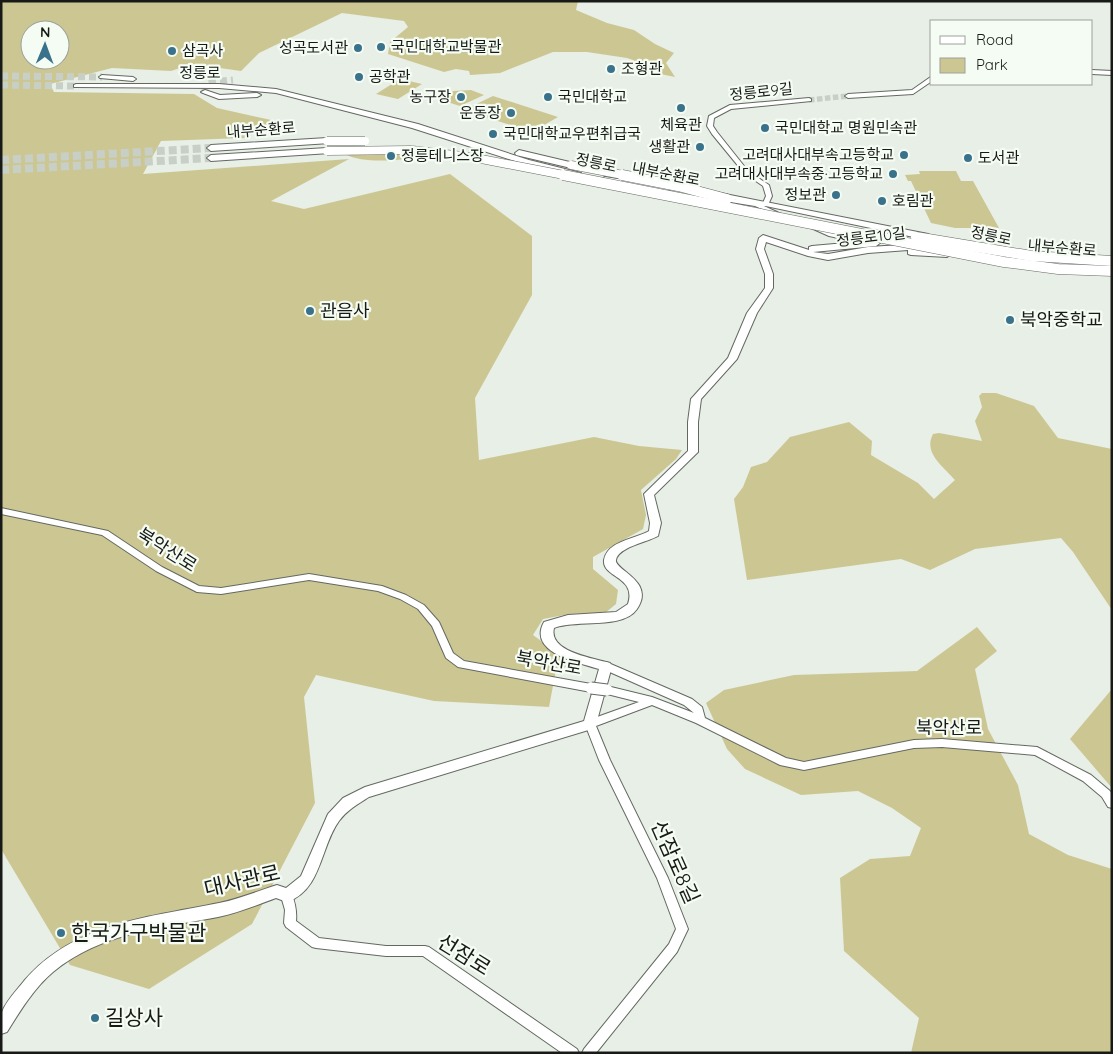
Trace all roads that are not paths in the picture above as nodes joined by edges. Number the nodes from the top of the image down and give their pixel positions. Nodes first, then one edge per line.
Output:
1 (1093, 72) edge
2 (1112, 73) edge
3 (102, 78) tunnel mouth
4 (930, 79) edge
5 (233, 80) tunnel mouth
6 (76, 86) tunnel mouth
7 (205, 92) dead end
8 (848, 96) tunnel mouth
9 (319, 97) junction
10 (306, 98) junction
11 (809, 100) tunnel mouth
12 (332, 105) junction
13 (376, 111) junction
14 (327, 146) junction
15 (211, 148) tunnel mouth
16 (519, 153) junction
17 (211, 158) tunnel mouth
18 (598, 175) junction
19 (634, 176) junction
20 (661, 182) junction
21 (753, 205) junction
22 (765, 206) junction
23 (778, 214) junction
24 (791, 217) junction
25 (828, 227) junction
26 (857, 241) junction
27 (950, 242) junction
28 (920, 243) junction
29 (885, 246) junction
30 (940, 249) junction
31 (810, 252) junction
32 (979, 259) junction
33 (1112, 260) edge
34 (1112, 267) edge
35 (1112, 271) edge
36 (1112, 278) edge
37 (1, 511) edge
38 (606, 666) junction
39 (652, 701) junction
40 (700, 720) junction
41 (590, 724) junction
42 (1112, 804) edge
43 (287, 896) junction
44 (1, 1027) edge
45 (573, 1053) edge
46 (588, 1053) edge

1 - 2 street
3 - 9 main road, 정릉로
4 - 8 street
5 - 9 main road
6 - 10 main road, 정릉로
7 - 10 main road
9 - 13 main road, 정릉로
10 - 12 main road, 정릉로
11 - 22 street, 정릉로9길
12 - 13 main road
12 - 18 main road, 정릉로
13 - 16 main road, 정릉로
14 - 15 highway, 내부순환로
14 - 17 highway, 내부순환로
14 - 22 highway, 내부순환로, bridge
14 - 25 highway, 내부순환로, bridge
16 - 18 main road, 정릉로
16 - 19 main road, 정릉로
16 - 22 highway, bridge
18 - 19 main road, 정릉로
18 - 20 main road, 정릉로
18 - 21 street
18 - 23 main road, 정릉로
18 - 25 highway, bridge
19 - 20 main road, 정릉로
20 - 22 main road, 정릉로
21 - 22 street
21 - 23 street
22 - 27 main road, 정릉로
22 - 28 highway, 내부순환로
23 - 24 main road, 정릉로
24 - 26 main road
24 - 28 main road, 정릉로
24 - 29 main road
25 - 28 highway, 내부순환로, bridge
26 - 29 main road, 정릉로10길
26 - 31 main road, 정릉로10길
27 - 28 main road, 정릉로10길
27 - 30 main road
27 - 33 main road, 정릉로
28 - 29 main road, 정릉로10길
28 - 30 main road, 정릉로
28 - 33 highway, bridge
28 - 34 highway, 내부순환로, bridge
28 - 35 highway, 내부순환로, bridge
28 - 36 highway, bridge
29 - 30 main road, 정릉로10길
29 - 31 main road, 정릉로10길
29 - 32 main road
30 - 32 main road, 정릉로
31 - 38 main road, 정릉로10길
32 - 35 main road, 정릉로
37 - 39 street, 북악산로, bridge
38 - 40 street
38 - 41 main road
39 - 40 street, 북악산로
39 - 41 street, 대사관로
40 - 42 street, 북악산로
41 - 43 main road, 대사관로
41 - 46 street, 선잠로8길
43 - 44 main road, 대사관로
43 - 45 street, 선잠로

